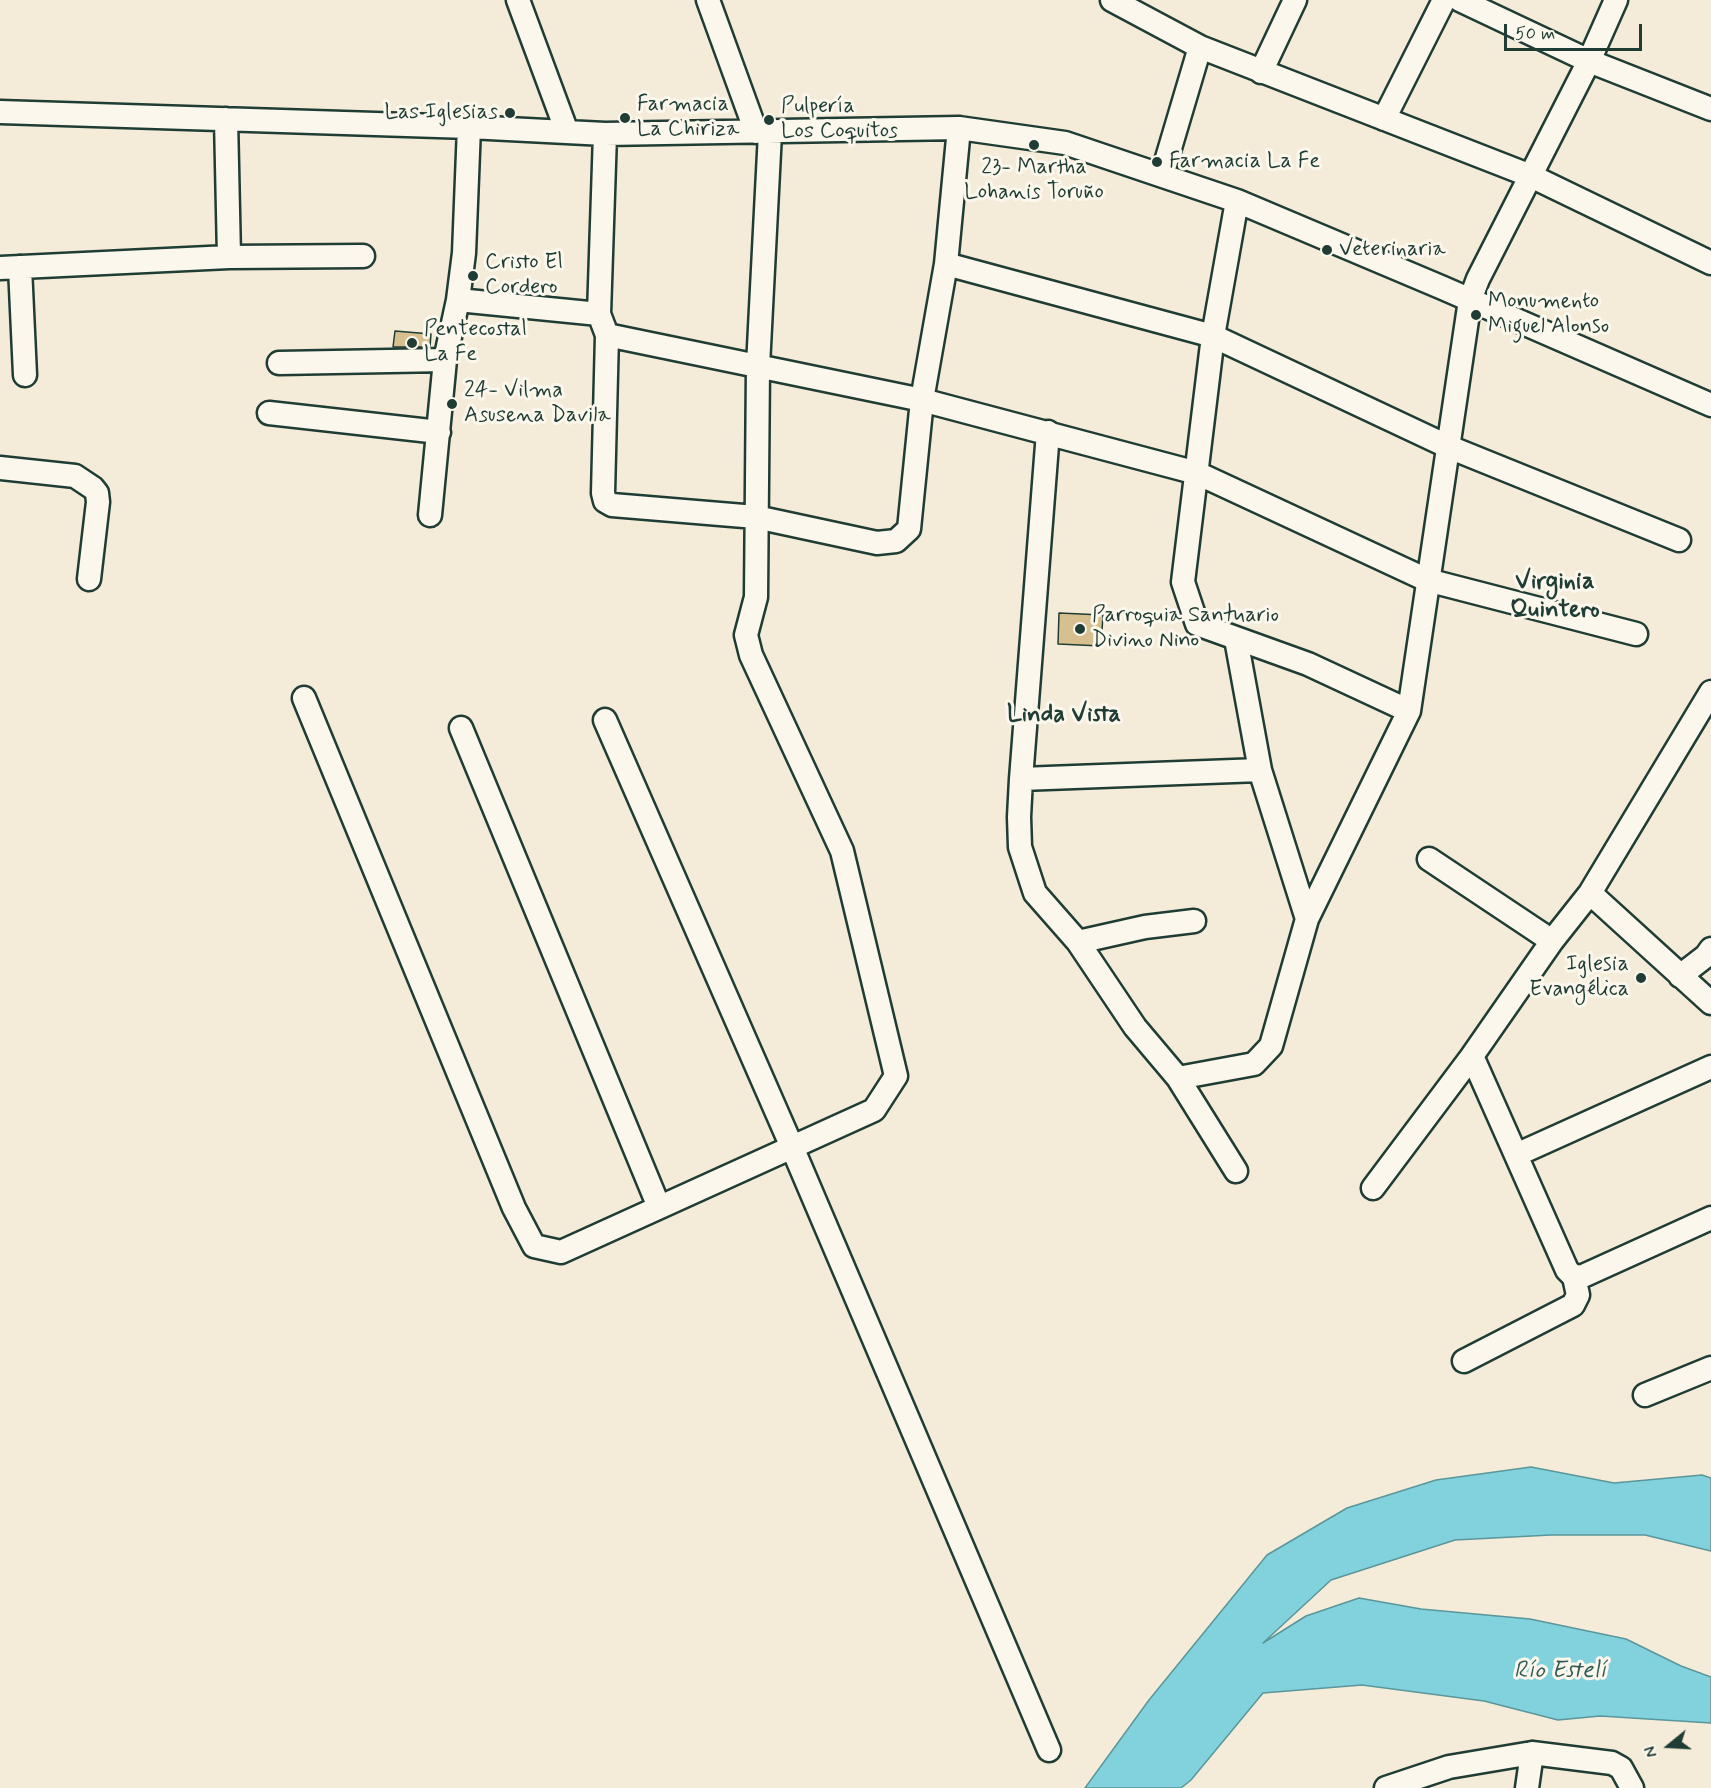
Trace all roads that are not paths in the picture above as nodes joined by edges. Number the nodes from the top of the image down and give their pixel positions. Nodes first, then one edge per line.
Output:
1 (518, 0) edge
2 (708, 0) edge
3 (1112, 0) edge
4 (1295, 0) edge
5 (1444, 0) edge
6 (1460, 0) edge
7 (1617, 0) edge
8 (1200, 47) junction
9 (1589, 61) junction
10 (1261, 72) junction
11 (1711, 109) edge
12 (0, 112) edge
13 (226, 119) junction
14 (1384, 119) junction
15 (469, 127) junction
16 (959, 128) junction
17 (567, 132) junction
18 (763, 132) junction
19 (605, 134) junction
20 (1162, 175) junction
21 (1531, 176) junction
22 (1237, 201) junction
23 (363, 256) dead end
24 (229, 257) junction
25 (1711, 263) edge
26 (946, 264) junction
27 (10, 268) edge
28 (458, 300) junction
29 (1470, 300) junction
30 (603, 324) junction
31 (1213, 336) junction
32 (445, 360) junction
33 (279, 363) dead end
34 (758, 366) junction
35 (25, 375) dead end
36 (922, 400) junction
37 (1711, 405) edge
38 (269, 413) dead end
39 (439, 432) junction
40 (1048, 432) junction
41 (1449, 447) junction
42 (0, 468) edge
43 (1197, 473) junction
44 (430, 515) dead end
45 (756, 517) junction
46 (1679, 540) dead end
47 (88, 579) dead end
48 (1427, 580) junction
49 (1636, 634) dead end
50 (1236, 639) junction
51 (1711, 693) edge
52 (304, 698) dead end
53 (1409, 711) junction
54 (605, 720) dead end
55 (461, 728) dead end
56 (1260, 771) junction
57 (1021, 779) junction
58 (1429, 859) dead end
59 (1590, 893) junction
60 (1307, 919) junction
61 (1194, 921) dead end
62 (1552, 941) junction
63 (1078, 942) junction
64 (1709, 953) edge
65 (1680, 976) junction
66 (1711, 1003) edge
67 (1472, 1056) junction
68 (1711, 1067) edge
69 (1178, 1078) junction
70 (792, 1147) junction
71 (1516, 1155) junction
72 (1236, 1171) dead end
73 (1373, 1188) dead end
74 (659, 1207) junction
75 (1711, 1218) edge
76 (1574, 1277) junction
77 (1464, 1361) dead end
78 (1711, 1368) edge
79 (1645, 1395) dead end
80 (1048, 1750) dead end
81 (1532, 1753) junction
82 (1386, 1788) edge
83 (1527, 1788) edge
84 (1632, 1788) edge

1 - 17 street
2 - 18 street
3 - 8 street
4 - 10 street
5 - 14 street
6 - 9 street
7 - 9 street
8 - 10 street
8 - 20 street
9 - 11 street
9 - 21 street
10 - 14 street
12 - 13 street
13 - 15 street
13 - 24 street
14 - 21 street
15 - 17 street
15 - 28 street
16 - 18 street
16 - 20 street
16 - 26 street
17 - 19 street
18 - 19 street
18 - 34 street
19 - 30 street
20 - 22 street
21 - 25 street
21 - 29 street
22 - 29 street
22 - 31 street
23 - 24 street
24 - 27 street
26 - 31 street
26 - 36 street
27 - 35 street
28 - 30 street
28 - 32 street
29 - 37 street
29 - 41 street
30 - 34 street
30 - 45 street
31 - 41 street
31 - 43 street
32 - 33 street
32 - 39 street
34 - 36 street
34 - 45 street
36 - 40 street
36 - 45 street
38 - 39 street
39 - 44 street
40 - 43 street
40 - 57 street
41 - 46 street
41 - 48 street
42 - 47 street
43 - 48 street
43 - 50 street
45 - 70 street
48 - 49 street
48 - 53 street
50 - 53 street
50 - 56 street
51 - 59 street
52 - 74 street
53 - 60 street
54 - 70 street
55 - 74 street
56 - 57 street
56 - 60 street
57 - 63 street
58 - 62 street
59 - 62 street
59 - 65 street
60 - 69 street
61 - 63 street
62 - 67 street
63 - 69 street
64 - 65 street
65 - 66 street
67 - 71 street
67 - 73 street
68 - 71 street
69 - 72 street
70 - 74 street
70 - 80 street
71 - 76 street
75 - 76 street
76 - 77 street
78 - 79 street
81 - 82 street
81 - 83 street
81 - 84 street

